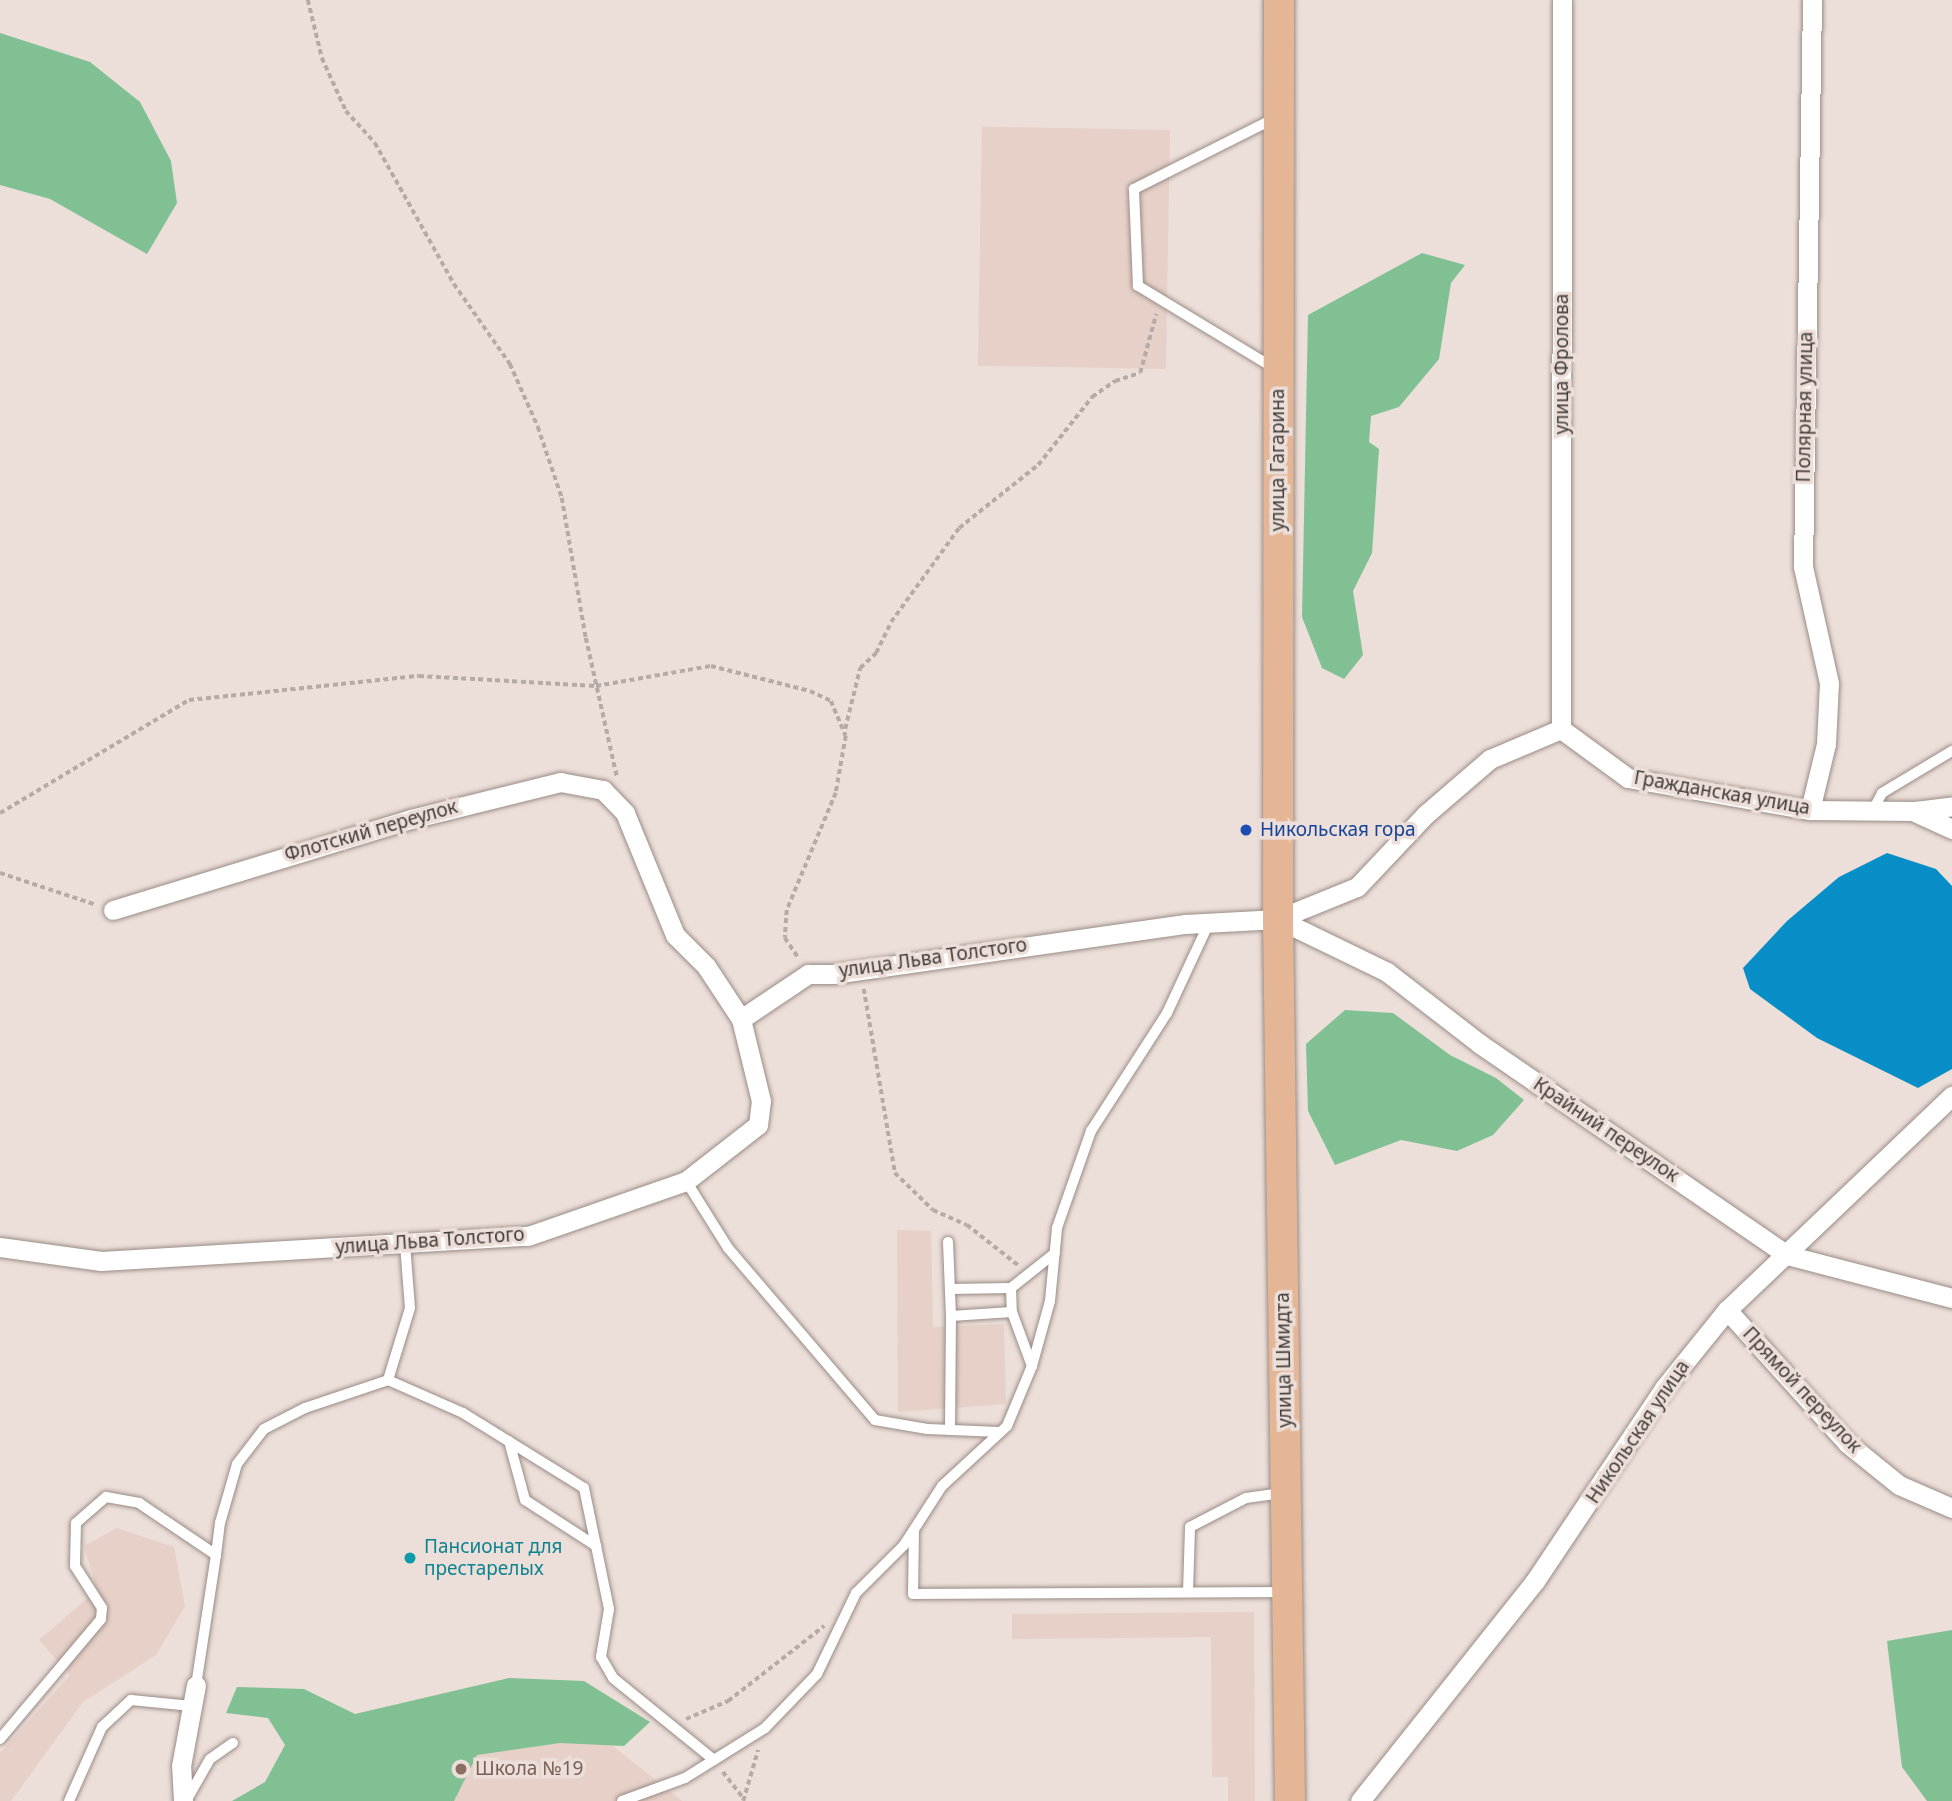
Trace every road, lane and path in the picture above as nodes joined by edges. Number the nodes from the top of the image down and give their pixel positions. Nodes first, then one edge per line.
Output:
1 (308, 0) edge
2 (1279, 0) edge
3 (1562, 0) edge
4 (1812, 0) edge
5 (1279, 116) junction
6 (1160, 299) junction
7 (1279, 371) junction
8 (596, 686) junction
9 (1561, 729) junction
10 (844, 731) junction
11 (1952, 751) edge
12 (1952, 806) edge
13 (1810, 810) junction
14 (1873, 811) junction
15 (1914, 811) junction
16 (0, 813) edge
17 (625, 813) junction
18 (1952, 828) edge
19 (0, 873) edge
20 (113, 910) joint
21 (1278, 919) junction
22 (1209, 922) junction
23 (853, 970) junction
24 (808, 974) junction
25 (741, 1019) junction
26 (1952, 1096) edge
27 (686, 1181) junction
28 (948, 1242) dead end
29 (405, 1245) junction
30 (0, 1247) edge
31 (1055, 1253) junction
32 (1787, 1255) junction
33 (1027, 1276) junction
34 (1011, 1288) junction
35 (950, 1289) junction
36 (1952, 1298) edge
37 (1727, 1310) junction
38 (1012, 1312) junction
39 (951, 1316) junction
40 (1032, 1366) junction
41 (388, 1380) junction
42 (950, 1430) junction
43 (1000, 1432) junction
44 (509, 1441) junction
45 (1286, 1492) junction
46 (1952, 1508) edge
47 (914, 1529) junction
48 (596, 1546) junction
49 (216, 1555) junction
50 (1188, 1592) junction
51 (1287, 1592) junction
52 (847, 1613) junction
53 (196, 1685) joint
54 (192, 1706) junction
55 (674, 1724) junction
56 (765, 1728) junction
57 (0, 1739) edge
58 (233, 1743) dead end
59 (715, 1760) junction
60 (744, 1800) edge
61 (69, 1801) edge
62 (184, 1801) edge
63 (622, 1801) edge
64 (1290, 1801) edge
65 (1360, 1801) edge

1 - 8 path
2 - 5 main road, улица Гагарина
3 - 9 street, улица Фролова
4 - 13 street, Полярная улица
5 - 6 lane
5 - 7 main road, улица Гагарина
6 - 7 lane
6 - 10 path
7 - 21 main road, улица Гагарина
8 - 10 path
8 - 16 path
8 - 17 path
9 - 13 street, Гражданская улица
9 - 21 street
10 - 24 path
11 - 14 lane
12 - 15 street, Гражданская улица
13 - 14 street, Гражданская улица
14 - 15 street, Гражданская улица
15 - 18 street
17 - 20 street, Флотский переулок
17 - 25 street
19 - 20 path
21 - 22 street, улица Льва Толстого
21 - 32 street, Крайний переулок
21 - 45 main road, улица Шмидта
22 - 23 street, улица Льва Толстого
22 - 31 lane
23 - 24 street, улица Льва Толстого
23 - 33 path
24 - 25 street, улица Льва Толстого
25 - 27 street, улица Льва Толстого
26 - 32 street, Никольская улица
27 - 29 street, улица Льва Толстого
27 - 42 lane
28 - 35 lane
29 - 30 street, улица Льва Толстого
29 - 41 lane
31 - 33 lane
31 - 40 lane
32 - 36 street, Крайний переулок
32 - 37 street, Никольская улица
33 - 34 lane
34 - 35 lane
34 - 38 lane
35 - 39 lane
37 - 46 street, Прямой переулок
37 - 65 street, Никольская улица
38 - 39 lane
38 - 40 lane
39 - 42 lane
40 - 43 lane
41 - 44 lane
41 - 49 lane
42 - 43 lane
43 - 47 lane
44 - 48 lane
44 - 48 lane
45 - 50 lane
45 - 51 main road, улица Шмидта
47 - 50 lane
47 - 52 lane
48 - 55 lane
49 - 53 lane
49 - 57 lane
50 - 51 lane
51 - 64 main road, улица Шмидта
52 - 55 path
52 - 56 lane
53 - 54 street
54 - 61 lane
54 - 62 street
55 - 59 lane
56 - 59 lane
56 - 60 path
58 - 62 lane
59 - 60 path
59 - 63 lane

